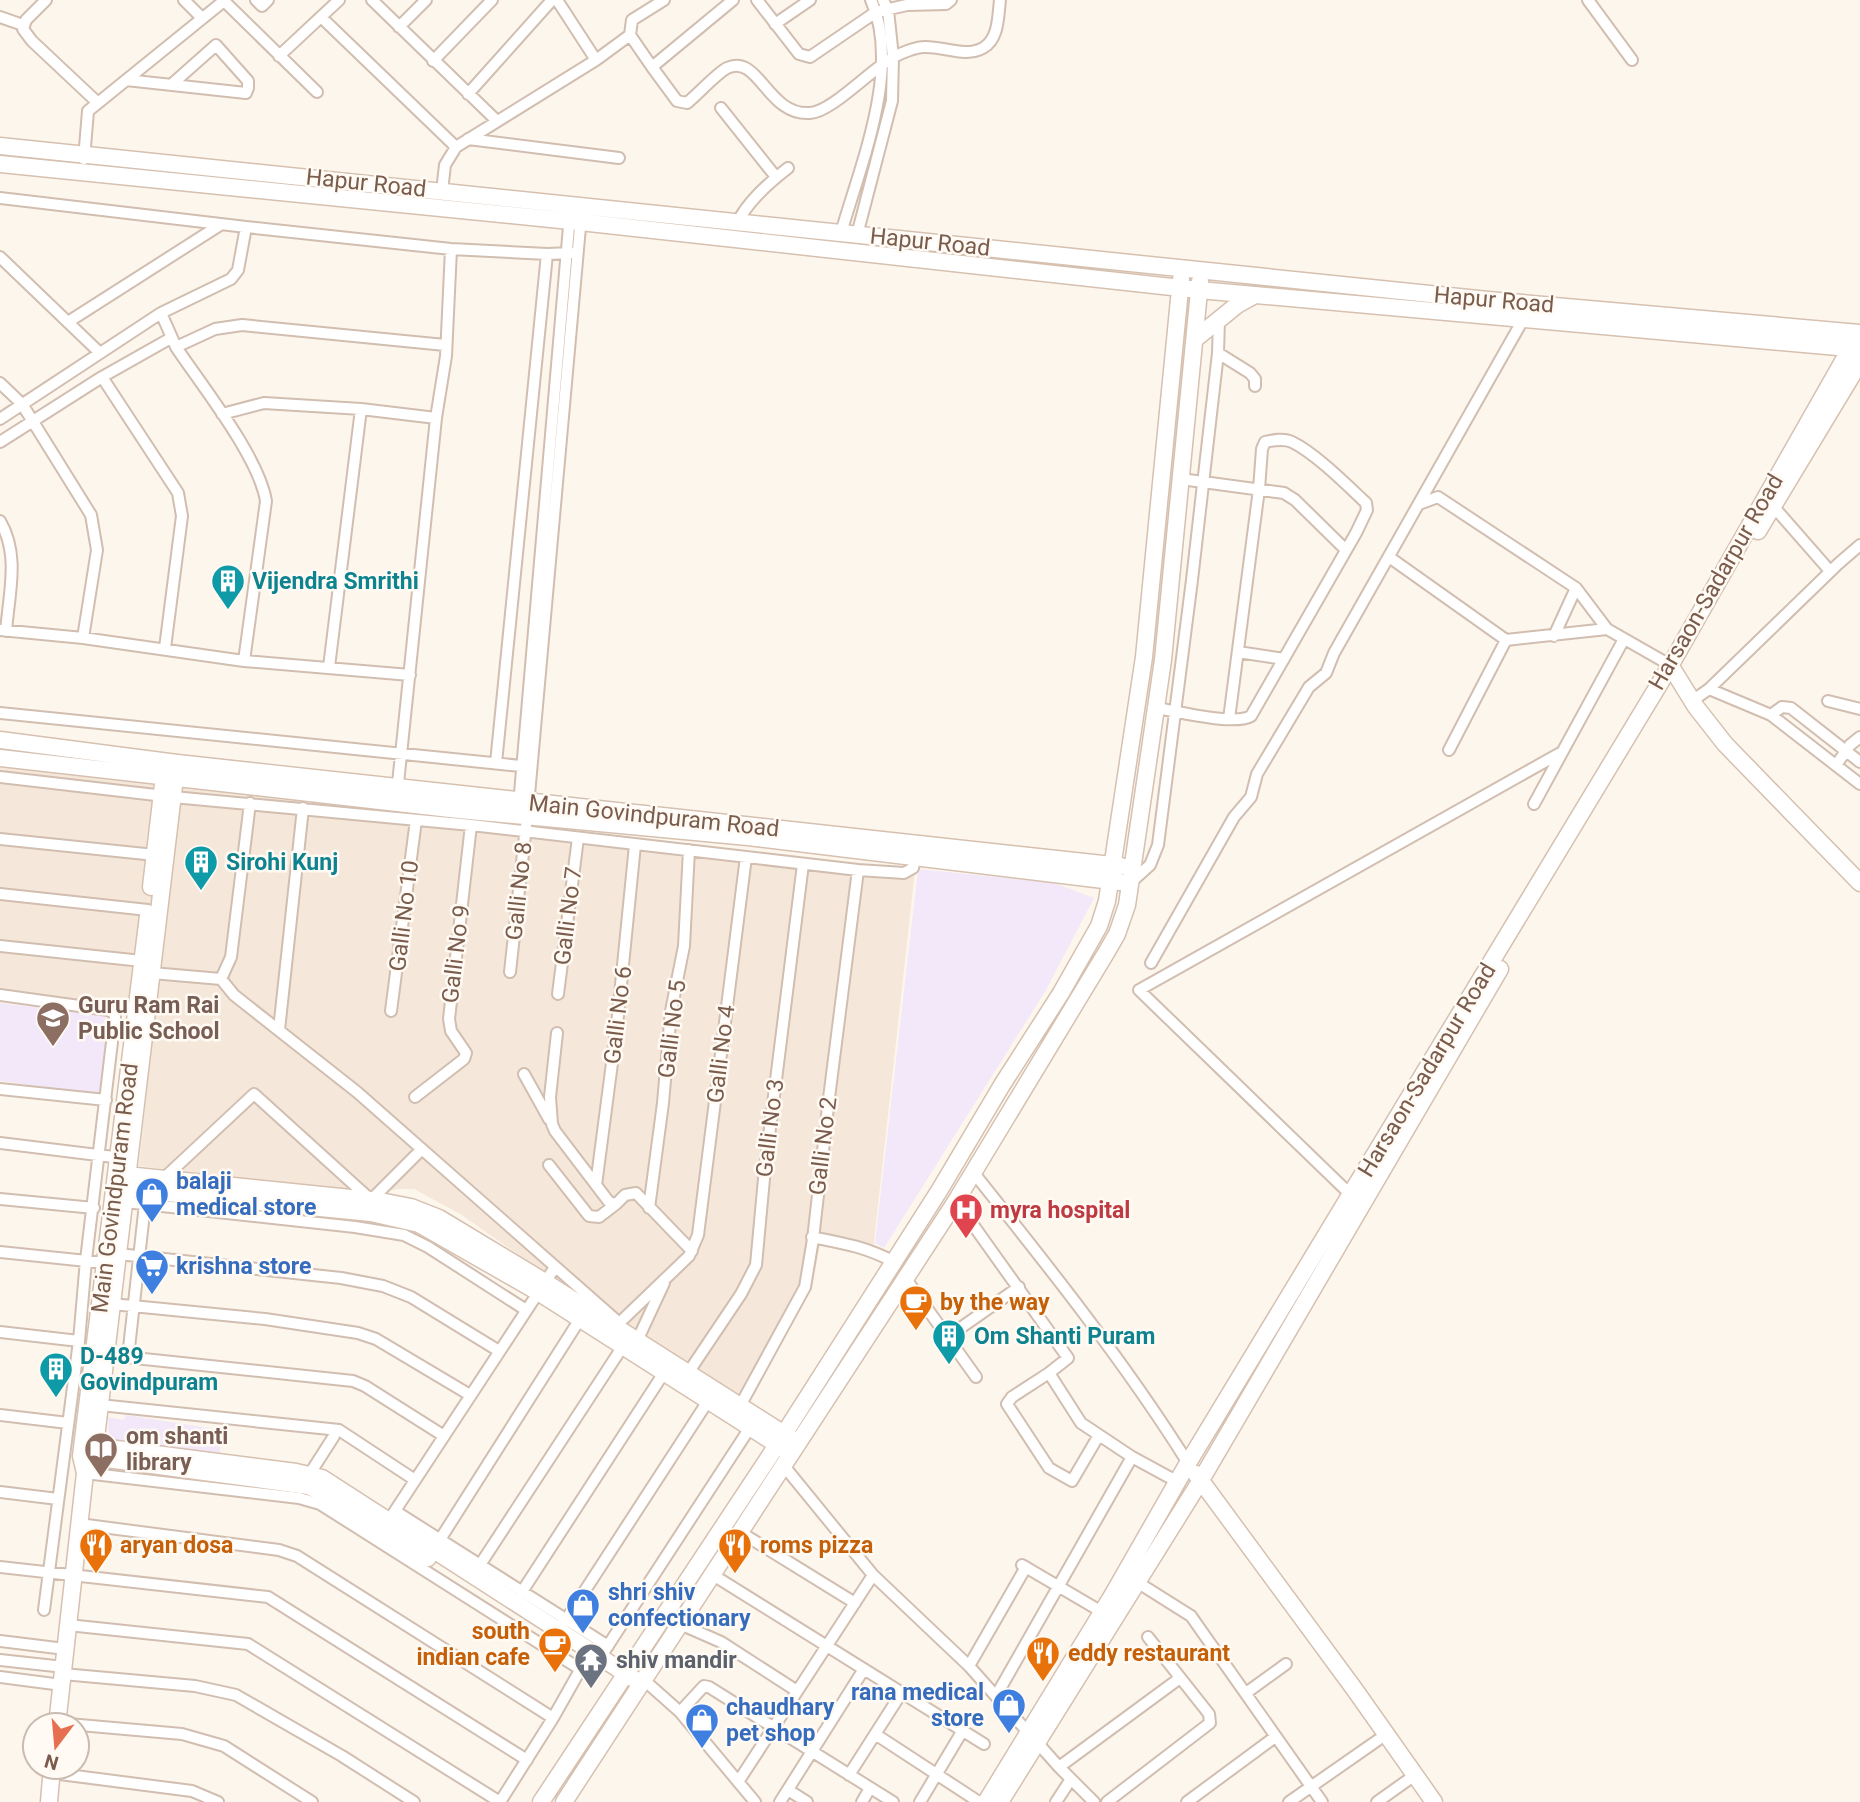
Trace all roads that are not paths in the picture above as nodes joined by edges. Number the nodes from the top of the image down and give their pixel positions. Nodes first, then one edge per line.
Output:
1 (184, 0) edge
2 (224, 0) edge
3 (256, 0) edge
4 (268, 0) edge
5 (339, 0) edge
6 (372, 0) edge
7 (426, 0) edge
8 (492, 0) edge
9 (552, 0) edge
10 (558, 0) edge
11 (664, 0) edge
12 (733, 0) edge
13 (757, 0) edge
14 (810, 0) edge
15 (871, 0) edge
16 (951, 0) edge
17 (1000, 0) edge
18 (1588, 0) edge
19 (45, 1) edge
20 (882, 7) edge
21 (0, 17) edge
22 (321, 17) junction
23 (202, 18) junction
24 (775, 24) junction
25 (23, 25) junction
26 (398, 27) junction
27 (629, 35) junction
28 (279, 56) junction
29 (893, 57) junction
30 (596, 60) junction
31 (1632, 60) dead end
32 (433, 61) junction
33 (652, 67) junction
34 (881, 67) junction
35 (126, 80) junction
36 (171, 85) junction
37 (317, 92) dead end
38 (468, 94) junction
39 (98, 103) junction
40 (721, 108) dead end
41 (496, 121) junction
42 (468, 139) junction
43 (0, 146) edge
44 (456, 147) junction
45 (85, 155) junction
46 (619, 158) dead end
47 (0, 164) edge
48 (860, 166) junction
49 (788, 168) dead end
50 (874, 170) junction
51 (83, 173) junction
52 (776, 177) junction
53 (442, 191) junction
54 (0, 198) edge
55 (576, 213) junction
56 (743, 223) junction
57 (220, 225) junction
58 (246, 227) junction
59 (849, 234) junction
60 (451, 249) junction
61 (573, 253) junction
62 (547, 254) junction
63 (0, 257) edge
64 (1182, 268) junction
65 (1200, 270) junction
66 (1180, 288) junction
67 (1199, 290) junction
68 (1255, 295) junction
69 (161, 313) junction
70 (1524, 318) junction
71 (1219, 319) junction
72 (68, 322) junction
73 (1860, 332) edge
74 (1195, 339) junction
75 (174, 342) junction
76 (445, 345) junction
77 (1855, 349) edge
78 (100, 353) junction
79 (1217, 353) junction
80 (1860, 362) edge
81 (102, 377) junction
82 (0, 383) edge
83 (1255, 386) dead end
84 (22, 404) junction
85 (360, 409) junction
86 (222, 414) junction
87 (436, 418) junction
88 (0, 419) edge
89 (33, 421) junction
90 (0, 443) edge
91 (1181, 479) junction
92 (1202, 482) junction
93 (1259, 489) junction
94 (1419, 504) junction
95 (1773, 506) junction
96 (0, 521) edge
97 (1860, 545) edge
98 (1346, 550) junction
99 (1389, 557) junction
100 (1830, 571) junction
101 (1576, 588) junction
102 (1607, 629) junction
103 (3, 631) edge
104 (1554, 636) junction
105 (83, 638) junction
106 (1624, 639) junction
107 (1506, 640) junction
108 (165, 648) junction
109 (1238, 652) junction
110 (1284, 659) junction
111 (244, 661) junction
112 (329, 667) junction
113 (1672, 668) junction
114 (410, 675) junction
115 (1709, 689) junction
116 (1692, 701) junction
117 (1828, 701) dead end
118 (1156, 708) junction
119 (1860, 709) edge
120 (1175, 711) junction
121 (0, 713) edge
122 (1771, 715) junction
123 (1230, 719) junction
124 (1860, 737) edge
125 (0, 740) edge
126 (1449, 750) dead end
127 (1846, 751) junction
128 (1562, 752) junction
129 (401, 754) junction
130 (0, 758) edge
131 (1860, 762) edge
132 (496, 763) junction
133 (1836, 765) junction
134 (529, 766) junction
135 (170, 770) junction
136 (0, 777) edge
137 (1860, 784) edge
138 (396, 795) junction
139 (167, 796) junction
140 (250, 803) junction
141 (1534, 804) dead end
142 (303, 808) junction
143 (524, 813) junction
144 (416, 820) junction
145 (471, 825) junction
146 (578, 838) junction
147 (0, 839) edge
148 (635, 845) junction
149 (689, 850) junction
150 (916, 851) junction
151 (155, 855) junction
152 (746, 857) junction
153 (803, 864) junction
154 (858, 870) junction
155 (1111, 873) junction
156 (1130, 875) junction
157 (1860, 883) edge
158 (0, 894) edge
159 (148, 910) junction
160 (0, 946) edge
161 (1151, 963) dead end
162 (147, 967) junction
163 (510, 972) dead end
164 (221, 979) junction
165 (558, 994) dead end
166 (0, 995) edge
167 (391, 1011) dead end
168 (279, 1030) junction
169 (557, 1033) dead end
170 (524, 1074) dead end
171 (0, 1089) edge
172 (415, 1097) dead end
173 (106, 1100) junction
174 (552, 1124) junction
175 (0, 1143) edge
176 (422, 1149) junction
177 (99, 1155) junction
178 (549, 1165) dead end
179 (973, 1172) junction
180 (123, 1178) junction
181 (163, 1179) junction
182 (596, 1185) junction
183 (0, 1199) edge
184 (371, 1200) junction
185 (956, 1201) junction
186 (1357, 1201) junction
187 (145, 1204) junction
188 (616, 1205) junction
189 (94, 1208) junction
190 (649, 1208) junction
191 (812, 1237) junction
192 (692, 1251) junction
193 (0, 1252) edge
194 (139, 1255) junction
195 (112, 1258) junction
196 (86, 1260) junction
197 (894, 1262) junction
198 (555, 1267) junction
199 (667, 1277) junction
200 (906, 1279) junction
201 (542, 1287) junction
202 (1019, 1287) junction
203 (112, 1304) junction
204 (134, 1307) junction
205 (526, 1310) junction
206 (580, 1319) junction
207 (613, 1328) junction
208 (0, 1332) edge
209 (949, 1336) junction
210 (79, 1341) junction
211 (630, 1343) junction
212 (499, 1351) junction
213 (106, 1355) junction
214 (128, 1357) junction
215 (668, 1367) junction
216 (688, 1373) junction
217 (1049, 1373) junction
218 (976, 1377) dead end
219 (470, 1395) junction
220 (708, 1401) junction
221 (100, 1405) junction
222 (740, 1406) junction
223 (0, 1415) edge
224 (753, 1422) junction
225 (68, 1423) junction
226 (1099, 1435) junction
227 (334, 1436) dead end
228 (444, 1436) junction
229 (780, 1439) junction
230 (88, 1451) junction
231 (791, 1454) junction
232 (1132, 1457) junction
233 (1188, 1463) junction
234 (85, 1473) junction
235 (309, 1475) junction
236 (415, 1480) junction
237 (1201, 1480) junction
238 (1178, 1482) junction
239 (0, 1492) edge
240 (58, 1499) junction
241 (392, 1515) junction
242 (79, 1524) junction
243 (740, 1532) junction
244 (437, 1544) junction
245 (0, 1567) edge
246 (477, 1569) junction
247 (49, 1573) junction
248 (713, 1574) junction
249 (873, 1575) junction
250 (74, 1576) junction
251 (1137, 1582) junction
252 (1059, 1586) junction
253 (519, 1596) junction
254 (855, 1602) junction
255 (44, 1609) dead end
256 (1102, 1612) junction
257 (563, 1624) junction
258 (680, 1624) junction
259 (68, 1625) junction
260 (1148, 1637) dead end
261 (0, 1641) edge
262 (827, 1646) junction
263 (65, 1649) junction
264 (594, 1657) junction
265 (0, 1660) edge
266 (1286, 1664) dead end
267 (969, 1666) junction
268 (864, 1669) junction
269 (63, 1675) junction
270 (623, 1676) junction
271 (0, 1677) edge
272 (1180, 1678) junction
273 (640, 1685) junction
274 (797, 1691) junction
275 (902, 1692) junction
276 (1246, 1693) junction
277 (996, 1696) junction
278 (59, 1711) edge
279 (680, 1712) junction
280 (553, 1718) junction
281 (91, 1727) edge
282 (773, 1729) junction
283 (963, 1730) junction
284 (875, 1734) junction
285 (1033, 1737) junction
286 (1275, 1737) junction
287 (1378, 1740) dead end
288 (984, 1744) dead end
289 (811, 1752) junction
290 (527, 1760) junction
291 (1059, 1767) junction
292 (937, 1774) junction
293 (849, 1775) junction
294 (91, 1776) edge
295 (1071, 1779) junction
296 (1408, 1780) dead end
297 (51, 1781) edge
298 (738, 1782) junction
299 (1311, 1787) junction
300 (870, 1788) junction
301 (788, 1790) junction
302 (49, 1802) edge
303 (218, 1802) edge
304 (312, 1802) edge
305 (414, 1802) edge
306 (500, 1802) edge
307 (541, 1802) edge
308 (564, 1802) edge
309 (755, 1802) edge
310 (780, 1802) edge
311 (807, 1802) edge
312 (862, 1802) edge
313 (893, 1802) edge
314 (920, 1802) edge
315 (979, 1802) edge
316 (986, 1802) edge
317 (1000, 1802) edge
318 (1056, 1802) edge
319 (1094, 1802) edge
320 (1107, 1802) edge
321 (1187, 1802) edge
322 (1289, 1802) edge
323 (1322, 1802) edge
324 (1377, 1802) edge
325 (1434, 1802) edge

1 - 23 street
2 - 23 street
2 - 28 street
3 - 4 street
5 - 22 street
6 - 26 street
7 - 26 street
8 - 32 street
9 - 38 street
10 - 30 street
11 - 27 street
12 - 33 street
13 - 24 street
14 - 24 street
15 - 20 street
16 - 20 street
17 - 29 street
18 - 31 street
19 - 25 street
20 - 24 street
20 - 29 street
20 - 34 street
21 - 25 street
22 - 28 street
22 - 44 street
23 - 35 street
25 - 39 street
26 - 32 street
27 - 30 street
27 - 33 street
28 - 37 street
29 - 34 street
29 - 50 street
30 - 41 street
32 - 38 street
33 - 34 street
34 - 48 street
35 - 36 street
35 - 39 street
36 - 36 street
38 - 41 street
39 - 45 street
40 - 52 street
41 - 42 street
42 - 44 street
42 - 46 street
43 - 45 street, Hapur Road
44 - 53 street
45 - 51 street
45 - 53 street, Hapur Road
47 - 51 street, Hapur Road
48 - 50 street
48 - 59 street
49 - 52 street
50 - 59 street
51 - 55 street, Hapur Road
52 - 56 street
53 - 55 street, Hapur Road
54 - 57 street
55 - 56 street, Hapur Road
55 - 61 street, Galli No 8
55 - 66 street, Hapur Road
56 - 59 street, Hapur Road
57 - 58 street
57 - 72 street
58 - 60 street
58 - 69 street
59 - 64 street, Hapur Road
60 - 62 street
60 - 76 street
61 - 62 street
61 - 134 street, Galli No 8
62 - 132 street
63 - 72 street
64 - 65 street, Hapur Road
64 - 66 street
65 - 67 street
65 - 73 street, Hapur Road
66 - 67 street, Hapur Road
66 - 155 street
67 - 68 street, Hapur Road
67 - 74 street
68 - 70 street, Hapur Road
68 - 71 street
69 - 75 street
69 - 78 street
70 - 77 street, Hapur Road
70 - 94 street
71 - 74 street
71 - 79 street
72 - 78 street
73 - 77 street, Harsaon-Sadarpur Road
74 - 91 street
75 - 76 street
75 - 81 street
75 - 86 street
76 - 87 street
77 - 113 street, Harsaon-Sadarpur Road
78 - 84 street
79 - 83 street
79 - 92 street
80 - 95 street, Harsaon-Sadarpur Road
81 - 89 street
81 - 108 street
82 - 84 street
84 - 88 street
84 - 89 street
85 - 86 street
85 - 87 street
85 - 112 street
86 - 111 street
87 - 114 street
89 - 90 street
89 - 105 street
91 - 92 street
91 - 118 street
92 - 93 street
92 - 120 street
93 - 98 street
93 - 98 street
93 - 109 street
94 - 99 street
94 - 101 street
95 - 100 street
95 - 113 street, Harsaon-Sadarpur Road
96 - 103 street
97 - 100 street
98 - 110 street
99 - 107 street
99 - 161 street
100 - 115 street
101 - 102 street
101 - 104 street
102 - 104 street
102 - 106 street
103 - 105 street
104 - 107 street
105 - 108 street
106 - 113 street
106 - 128 street
107 - 126 street
108 - 111 street
109 - 110 street
109 - 123 street
110 - 123 street
111 - 112 street
112 - 114 street
113 - 116 street
113 - 186 street, Harsaon-Sadarpur Road
114 - 129 street
115 - 116 street
115 - 122 street
116 - 157 street
117 - 119 street
118 - 120 street
118 - 156 street
120 - 123 street
120 - 156 street
121 - 129 street
122 - 127 street
122 - 133 street
124 - 127 street
125 - 135 street, Main Govindpuram Road
127 - 131 street
127 - 133 street
128 - 141 street
128 - 186 street
129 - 132 street
129 - 138 street
130 - 135 street, Main Govindpuram Road
132 - 134 street
133 - 137 street
134 - 143 street, Galli No 8
135 - 138 street, Main Govindpuram Road
135 - 139 street, Main Govindpuram Road
136 - 139 street
138 - 143 street, Main Govindpuram Road
139 - 140 street
139 - 151 street, Main Govindpuram Road
139 - 162 street, Main Govindpuram Road
140 - 142 street
140 - 164 street
142 - 144 street
142 - 168 street
143 - 145 street
143 - 146 street
143 - 150 street, Main Govindpuram Road
143 - 163 street, Galli No 8
144 - 145 street
144 - 167 street, Galli No 10
145 - 172 street, Galli No 9
146 - 148 street
146 - 165 street, Galli No 7
147 - 151 street
148 - 149 street
148 - 182 street, Galli No 6
149 - 152 street
149 - 190 street, Galli No 5
150 - 154 street
150 - 155 street, Main Govindpuram Road
151 - 159 street, Main Govindpuram Road
152 - 153 street
152 - 192 street, Galli No 4
153 - 154 street
153 - 216 street, Galli No 3
154 - 191 street, Galli No 2
155 - 156 street, Main Govindpuram Road
155 - 197 street
156 - 179 street
158 - 159 street
159 - 162 street, Main Govindpuram Road
160 - 162 street
162 - 164 street
162 - 180 street, Main Govindpuram Road
164 - 168 street
166 - 173 street
168 - 176 street
169 - 174 street
170 - 174 street
171 - 173 street
173 - 177 street
174 - 182 street
175 - 177 street
176 - 184 street
176 - 198 street
177 - 180 street
177 - 189 street
178 - 188 street
179 - 185 street
179 - 233 street
180 - 181 street
180 - 187 street
180 - 195 street, Main Govindpuram Road
180 - 201 street
181 - 184 street
181 - 184 street
182 - 188 street
183 - 189 street
184 - 201 street
185 - 200 street
185 - 202 street
186 - 233 street, Harsaon-Sadarpur Road
186 - 237 street, Harsaon-Sadarpur Road
187 - 194 street
187 - 205 street
188 - 190 street
189 - 196 street
190 - 192 street
191 - 197 street
191 - 222 street, Galli No 2
192 - 199 street
193 - 196 street
194 - 195 street
194 - 204 street
194 - 212 street
195 - 196 street
195 - 203 street, Main Govindpuram Road
195 - 230 street, Main Govindpuram Road
196 - 210 street
197 - 229 street
198 - 201 street
198 - 207 street
199 - 207 street
199 - 211 street
200 - 209 street
200 - 231 street
201 - 205 street
201 - 206 street
201 - 207 street
202 - 209 street
202 - 217 street
203 - 204 street
203 - 213 street, Main Govindpuram Road
204 - 214 street
204 - 219 street
205 - 212 street
206 - 207 street
206 - 244 street
207 - 211 street
208 - 210 street
209 - 218 street
210 - 225 street
211 - 215 street
211 - 246 street
212 - 219 street
213 - 214 street
213 - 221 street, Main Govindpuram Road
214 - 228 street
215 - 216 street
215 - 220 street
215 - 253 street
216 - 222 street
217 - 226 street
217 - 226 street
219 - 228 street
220 - 224 street
220 - 257 street
221 - 230 street, Main Govindpuram Road
221 - 236 street
222 - 224 street
223 - 225 street
224 - 229 street
224 - 264 street
225 - 240 street
226 - 232 street
227 - 235 street
228 - 236 street
229 - 231 street
229 - 270 street
230 - 234 street, Main Govindpuram Road
230 - 235 street
230 - 264 street
231 - 243 street
231 - 249 street
232 - 238 street
232 - 252 street
233 - 237 street
233 - 238 street, Harsaon-Sadarpur Road
234 - 242 street, Main Govindpuram Road
234 - 264 street
235 - 241 street
236 - 241 street
237 - 251 street, Harsaon-Sadarpur Road
237 - 325 street
238 - 256 street, Harsaon-Sadarpur Road
239 - 240 street
240 - 247 street
241 - 244 street
242 - 250 street, Main Govindpuram Road
242 - 280 street
243 - 248 street
243 - 254 street
244 - 246 street
245 - 247 street
246 - 253 street
247 - 250 street
247 - 255 street
248 - 258 street
248 - 262 street
249 - 254 street
249 - 267 street
250 - 259 street, Main Govindpuram Road
250 - 290 street
251 - 276 street
251 - 285 street, Harsaon-Sadarpur Road
252 - 256 street
252 - 267 street
252 - 277 street
253 - 257 street
254 - 262 street
256 - 285 street, Harsaon-Sadarpur Road
257 - 264 street
258 - 273 street
258 - 274 street
259 - 263 street, Main Govindpuram Road
259 - 306 street
260 - 272 street
261 - 263 street
262 - 268 street
262 - 274 street
263 - 269 street, Main Govindpuram Road
264 - 270 street
264 - 280 street
265 - 269 street
266 - 276 street
267 - 277 street
268 - 275 street
268 - 289 street
269 - 271 street
269 - 278 street, Main Govindpuram Road
269 - 305 street
270 - 273 street
270 - 307 street
272 - 291 street
272 - 320 street
273 - 279 street
273 - 308 street
274 - 282 street
275 - 283 street
275 - 284 street
276 - 286 street
277 - 285 street
279 - 282 street
279 - 298 street
280 - 290 street
281 - 304 street
282 - 289 street
282 - 298 street
283 - 288 street
283 - 292 street
284 - 292 street
284 - 293 street
285 - 291 street
285 - 316 street, Harsaon-Sadarpur Road
285 - 317 street, Harsaon-Sadarpur Road
286 - 299 street
286 - 321 street
287 - 299 street
289 - 293 street
289 - 301 street
290 - 306 street
291 - 295 street
292 - 314 street
292 - 315 street
293 - 300 street
294 - 303 street
295 - 318 street
295 - 319 street
296 - 324 street
297 - 302 street
298 - 309 street
299 - 322 street
299 - 323 street
300 - 312 street
300 - 313 street
301 - 310 street
301 - 311 street

